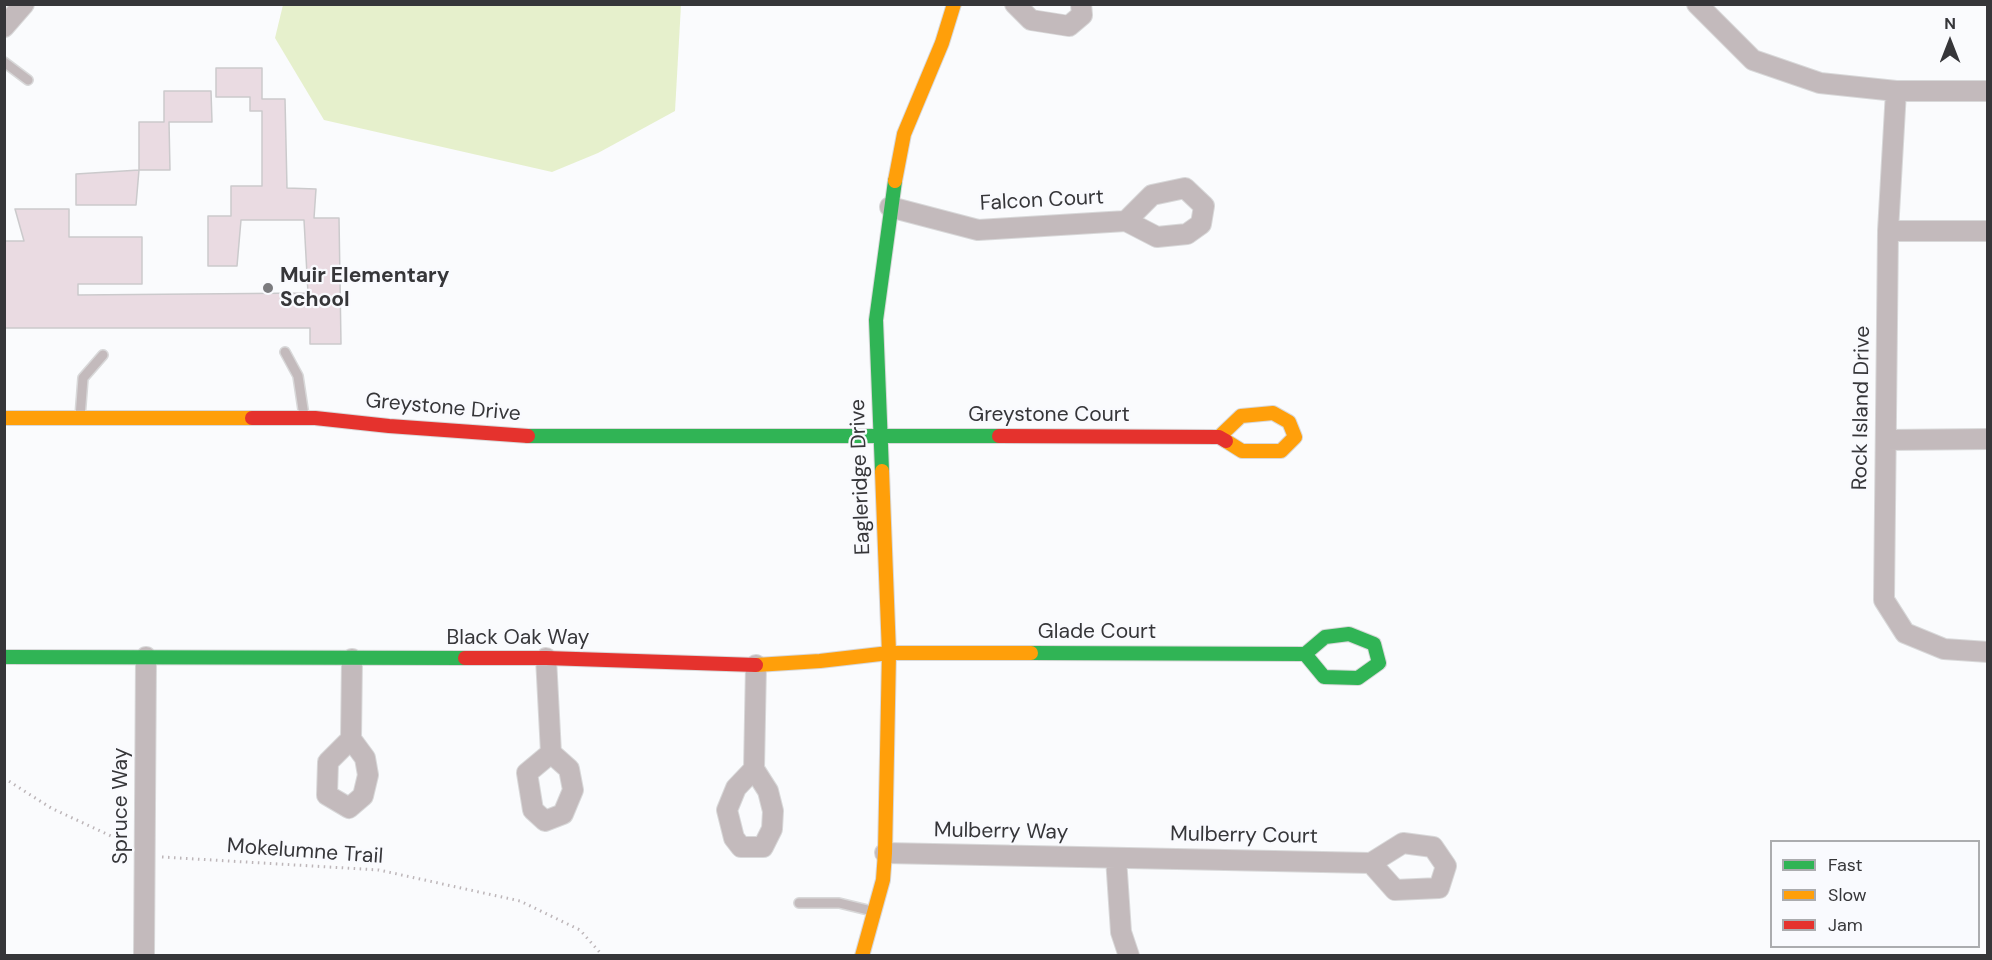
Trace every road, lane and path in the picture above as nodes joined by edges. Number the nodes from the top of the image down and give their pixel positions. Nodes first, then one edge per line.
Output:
1 (24, 4) edge
2 (954, 4) edge
3 (1015, 4) edge
4 (1081, 4) edge
5 (1697, 4) edge
6 (4, 27) edge
7 (4, 62) edge
8 (28, 81) dead end
9 (1896, 91) junction
10 (1988, 91) edge
11 (890, 207) junction
12 (1126, 221) dead end
13 (1987, 230) edge
14 (1888, 231) junction
15 (285, 352) dead end
16 (104, 355) dead end
17 (4, 418) edge
18 (80, 418) junction
19 (305, 418) junction
20 (879, 435) junction
21 (1219, 436) junction
22 (1988, 439) edge
23 (1886, 441) junction
24 (1988, 652) edge
25 (889, 653) junction
26 (1305, 654) junction
27 (4, 657) edge
28 (146, 657) junction
29 (546, 658) junction
30 (352, 659) junction
31 (756, 664) junction
32 (351, 739) dead end
33 (551, 753) dead end
34 (754, 770) dead end
35 (4, 778) edge
36 (145, 850) junction
37 (885, 853) junction
38 (1116, 858) junction
39 (1371, 863) dead end
40 (798, 903) dead end
41 (875, 911) junction
42 (144, 956) edge
43 (603, 956) edge
44 (862, 956) edge
45 (1129, 956) edge

1 - 6 street
2 - 11 street, Eagleridge Drive
3 - 4 street
5 - 9 street
7 - 8 lane
9 - 10 street
9 - 14 street, Rock Island Drive
11 - 12 street, Falcon Court
11 - 20 street, Eagleridge Drive
13 - 14 street
14 - 23 street, Rock Island Drive
15 - 19 lane
16 - 18 lane
17 - 18 street, Greystone Drive
18 - 19 street, Greystone Drive
19 - 20 street, Greystone Drive
20 - 21 street, Greystone Court
20 - 25 street, Eagleridge Drive
21 - 21 street
22 - 23 street
23 - 24 street, Rock Island Drive
25 - 26 street, Glade Court
25 - 31 street, Black Oak Way
25 - 37 street, Eagleridge Drive
26 - 26 street
27 - 28 street, Black Oak Way
28 - 30 street, Black Oak Way
28 - 36 street, Spruce Way
29 - 30 street, Black Oak Way
29 - 31 street, Black Oak Way
29 - 33 street
30 - 32 street
31 - 34 street
35 - 36 path, Mokelumne Trail
36 - 42 street, Spruce Way
36 - 43 path, Mokelumne Trail
37 - 38 street, Mulberry Way
37 - 41 street, Eagleridge Drive
38 - 39 street, Mulberry Court
38 - 45 street
40 - 41 lane
41 - 44 street, Eagleridge Drive

